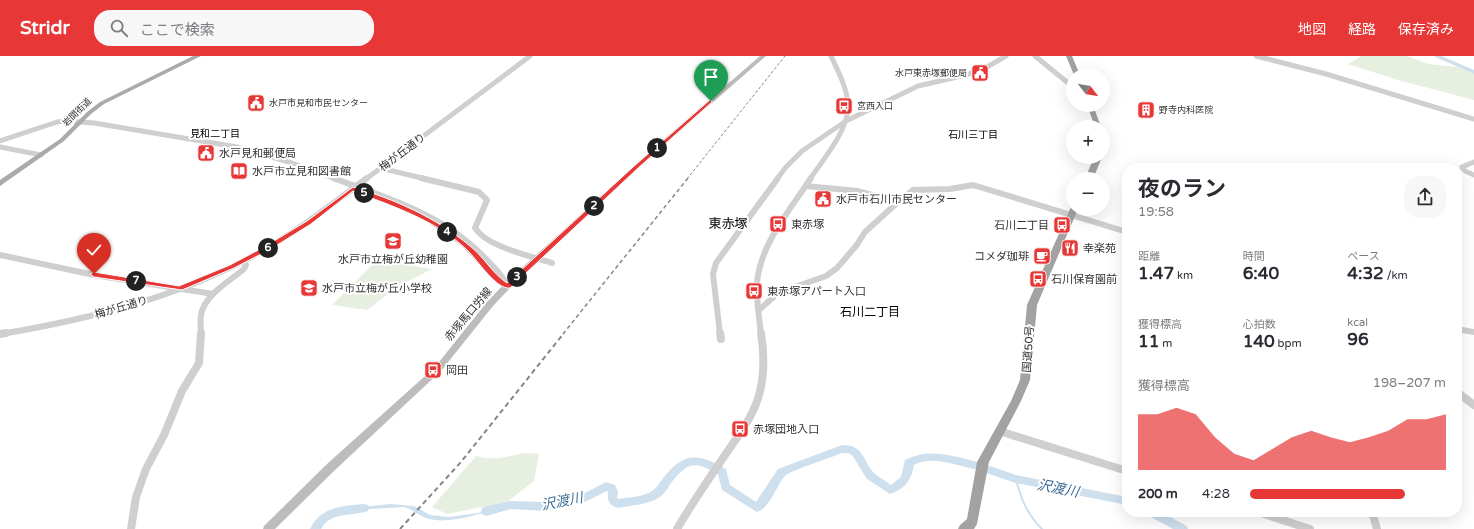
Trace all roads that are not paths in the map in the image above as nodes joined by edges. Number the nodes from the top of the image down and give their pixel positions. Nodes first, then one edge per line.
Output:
1 (198, 56) edge
2 (530, 56) edge
3 (763, 56) edge
4 (831, 56) edge
5 (1006, 56) edge
6 (1035, 56) edge
7 (1069, 56) edge
8 (1256, 56) edge
9 (1074, 68) edge
10 (1066, 81) edge
11 (1474, 119) edge
12 (846, 121) junction
13 (79, 123) junction
14 (0, 141) edge
15 (0, 147) edge
16 (41, 155) junction
17 (1474, 162) edge
18 (380, 168) junction
19 (1474, 176) edge
20 (0, 184) edge
21 (806, 186) junction
22 (354, 187) junction
23 (898, 202) junction
24 (1066, 210) edge
25 (1070, 216) edge
26 (1083, 216) edge
27 (1122, 230) edge
28 (0, 255) edge
29 (537, 258) junction
30 (244, 260) junction
31 (552, 263) dead end
32 (508, 286) junction
33 (180, 288) junction
34 (213, 294) junction
35 (759, 310) junction
36 (1462, 330) edge
37 (1474, 332) edge
38 (0, 334) edge
39 (721, 339) dead end
40 (1462, 396) edge
41 (1474, 405) edge
42 (999, 431) junction
43 (1122, 468) edge
44 (1273, 517) edge
45 (1373, 517) edge
46 (968, 528) edge
47 (131, 529) edge
48 (268, 529) edge
49 (677, 529) edge
50 (1310, 529) edge
51 (1377, 529) edge

1 - 13 main road, 岩間街道
2 - 18 street, 梅が丘通り
3 - 29 main road, 赤塚馬口労線
4 - 12 street
5 - 12 street
6 - 10 street
7 - 9 highway
8 - 11 street
12 - 21 street
12 - 39 street
13 - 14 street
13 - 16 main road, 岩間街道
13 - 22 street
15 - 16 street
16 - 20 main road, 岩間街道
17 - 19 street
18 - 22 street, 梅が丘通り
18 - 29 street
21 - 23 street
21 - 35 street
22 - 30 street, 梅が丘通り
22 - 32 street
23 - 24 street
23 - 35 street
25 - 42 highway, 国道50号
26 - 27 street
28 - 33 street
29 - 31 street
29 - 32 main road, 赤塚馬口労線
30 - 33 street, 梅が丘通り
30 - 34 street
32 - 48 main road, 赤塚馬口労線
33 - 34 street
33 - 38 street, 梅が丘通り
34 - 47 street
35 - 49 street
36 - 37 street
40 - 41 street
42 - 43 street
42 - 46 highway, 国道50号
44 - 50 street
45 - 51 street

